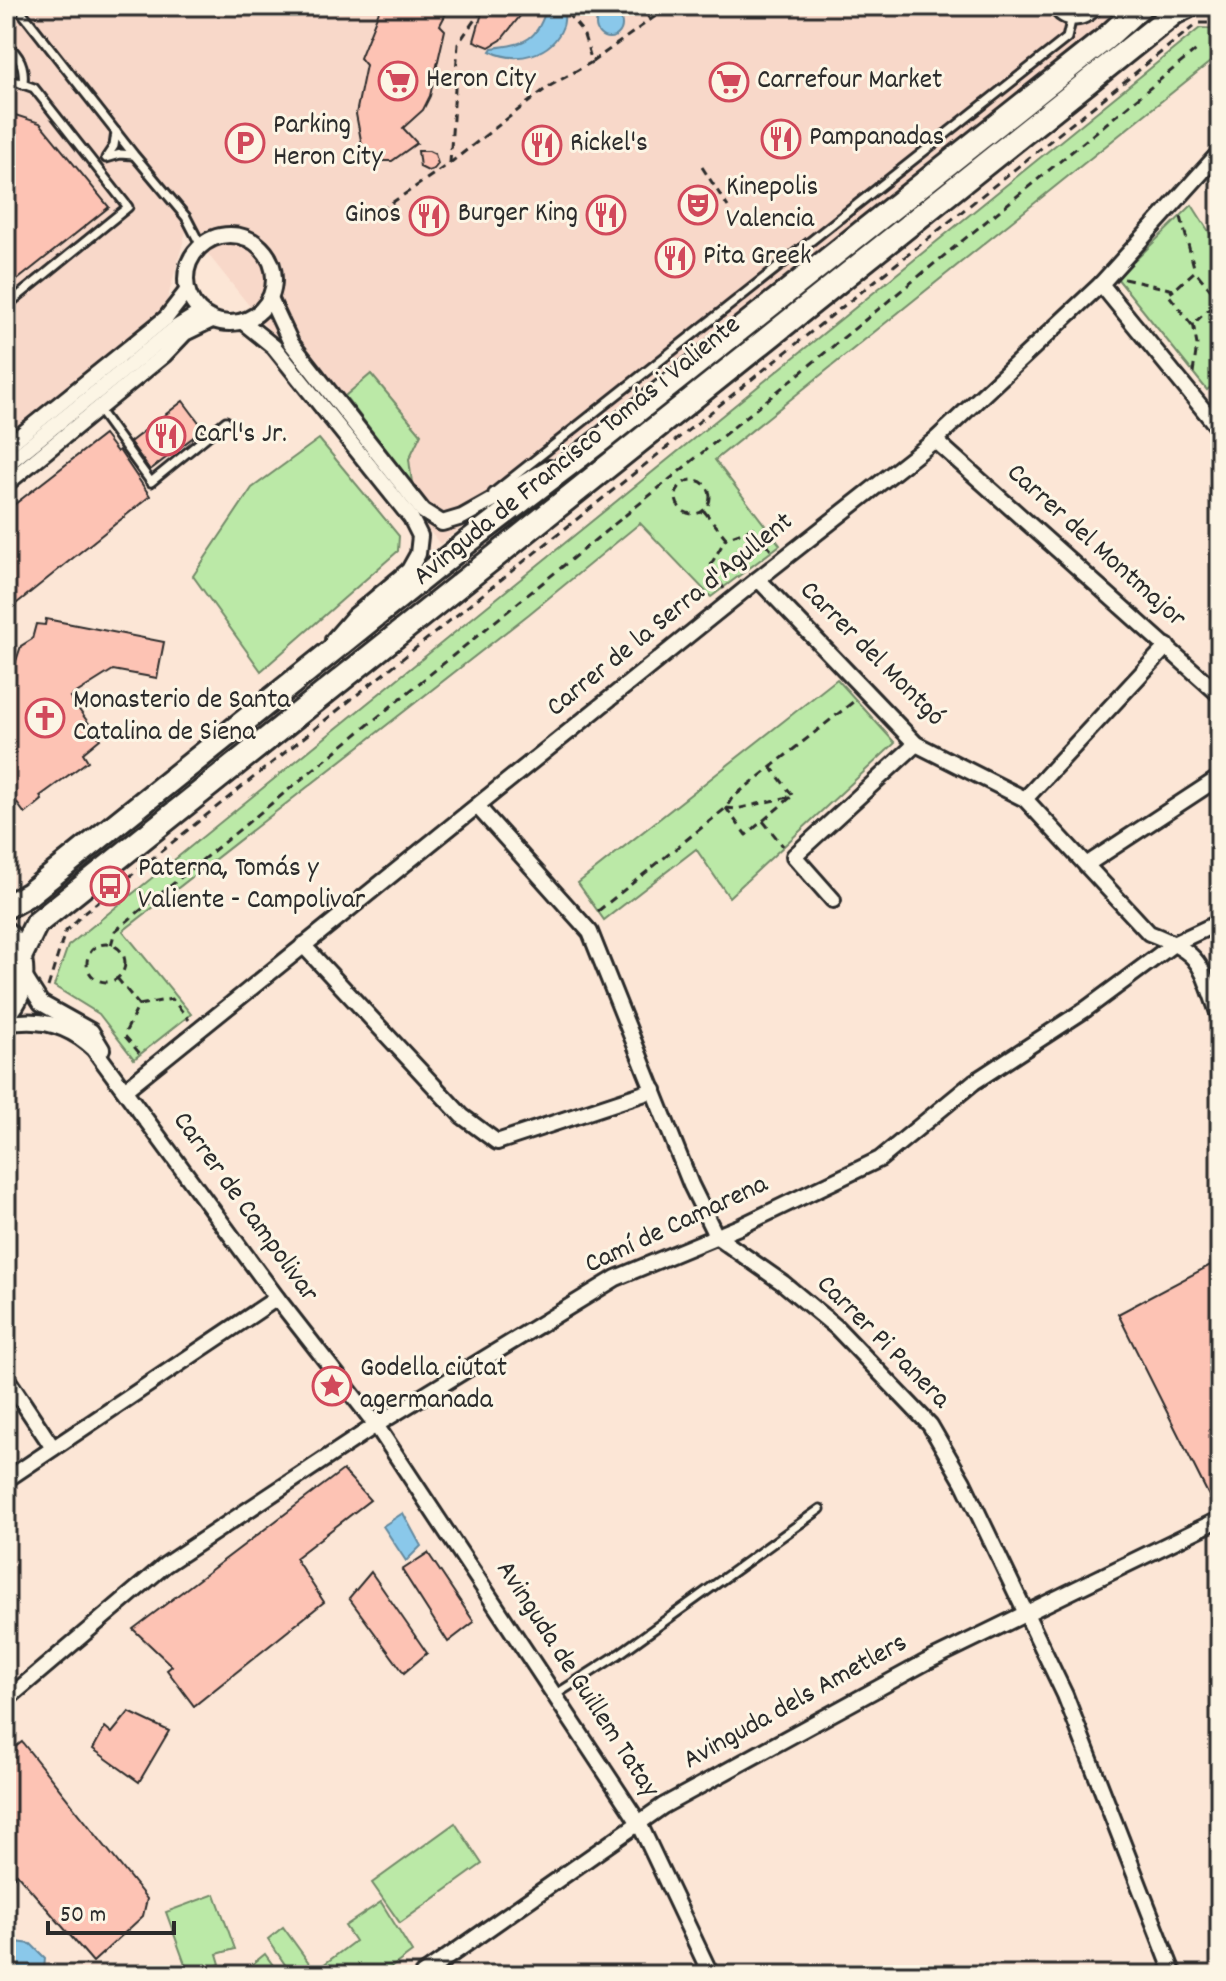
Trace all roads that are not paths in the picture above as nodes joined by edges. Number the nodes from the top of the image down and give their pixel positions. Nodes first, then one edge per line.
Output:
1 (17, 6) edge
2 (1052, 6) edge
3 (1100, 6) edge
4 (1141, 6) edge
5 (1188, 6) edge
6 (1071, 21) junction
7 (6, 44) edge
8 (6, 78) edge
9 (23, 84) junction
10 (116, 132) junction
11 (1220, 152) edge
12 (134, 155) junction
13 (106, 158) junction
14 (97, 167) junction
15 (201, 246) junction
16 (1101, 284) junction
17 (187, 291) junction
18 (270, 298) junction
19 (6, 306) edge
20 (206, 317) junction
21 (243, 322) junction
22 (98, 409) junction
23 (226, 421) dead end
24 (1220, 430) edge
25 (602, 439) junction
26 (935, 440) junction
27 (8, 443) edge
28 (6, 465) edge
29 (6, 484) edge
30 (462, 517) junction
31 (758, 579) junction
32 (1167, 646) junction
33 (299, 680) junction
34 (1220, 695) edge
35 (916, 744) junction
36 (1220, 777) edge
37 (1025, 799) junction
38 (477, 806) junction
39 (1086, 865) junction
40 (833, 900) dead end
41 (6, 907) edge
42 (1220, 922) edge
43 (6, 934) edge
44 (1175, 943) junction
45 (303, 945) junction
46 (21, 964) junction
47 (6, 1012) edge
48 (1220, 1018) edge
49 (6, 1024) edge
50 (107, 1065) junction
51 (126, 1089) junction
52 (654, 1090) junction
53 (716, 1236) junction
54 (277, 1298) junction
55 (6, 1377) edge
56 (376, 1425) junction
57 (53, 1448) junction
58 (6, 1480) edge
59 (820, 1509) dead end
60 (1220, 1519) edge
61 (1024, 1614) junction
62 (555, 1695) junction
63 (6, 1700) edge
64 (639, 1823) junction
65 (422, 1975) edge
66 (711, 1975) edge
67 (1174, 1975) edge

1 - 10 lane
2 - 6 lane
3 - 6 lane
4 - 25 main road, Avinguda de Francisco Tomás i Valiente
5 - 46 main road, Avinguda de Francisco Tomás i Valiente
6 - 30 lane
7 - 9 lane
8 - 9 lane
9 - 14 lane
10 - 12 lane
10 - 13 lane
11 - 16 street, Carrer de la Serra d'Agullent
12 - 13 lane
12 - 15 lane
13 - 14 lane
14 - 19 lane
15 - 17 street
15 - 18 street
16 - 24 street
16 - 26 street, Carrer de la Serra d'Agullent
17 - 20 street
17 - 27 street
18 - 21 street
18 - 30 street
20 - 21 street
20 - 22 street
20 - 28 street
21 - 33 street
22 - 23 lane
22 - 29 street
25 - 30 street
25 - 33 main road, Avinguda de Francisco Tomás i Valiente
26 - 31 street, Carrer de la Serra d'Agullent
26 - 32 street, Carrer del Montmajor
31 - 35 street, Carrer del Montgó
31 - 38 street, Carrer de la Serra d'Agullent
32 - 34 street, Carrer del Montmajor
32 - 37 street
33 - 41 main road, Avinguda de Francisco Tomás i Valiente
35 - 37 street, Carrer del Montgó
35 - 40 street
36 - 39 street
37 - 39 street, Carrer del Montgó
38 - 45 street, Carrer de la Serra d'Agullent
38 - 52 street, Carrer Pi Panera
39 - 44 street, Carrer del Montgó
42 - 44 street, Camí de Camarena
43 - 46 main road
44 - 48 street, Carrer del Montgó
44 - 53 street, Camí de Camarena
45 - 51 street, Carrer de la Serra d'Agullent
45 - 52 street
46 - 47 main road, Avinguda de Francisco Tomás i Valiente
46 - 50 street, Carrer de Campolivar
49 - 50 street, Carrer de Campolivar
50 - 51 street, Carrer de Campolivar
51 - 54 street, Carrer de Campolivar
52 - 53 street, Carrer Pi Panera
53 - 56 street, Camí de Camarena
53 - 61 street, Carrer Pi Panera
54 - 56 street, Carrer de Campolivar
54 - 57 street
55 - 57 street
56 - 62 street, Avinguda de Guillem Tatay
56 - 63 street, Camí de Camarena
57 - 58 street
59 - 62 lane
60 - 61 street, Avinguda dels Ametlers
61 - 64 street, Avinguda dels Ametlers
61 - 67 street, Carrer Pi Panera
62 - 64 street, Avinguda de Guillem Tatay
64 - 65 street, Avinguda dels Ametlers
64 - 66 street, Avinguda de Guillem Tatay

